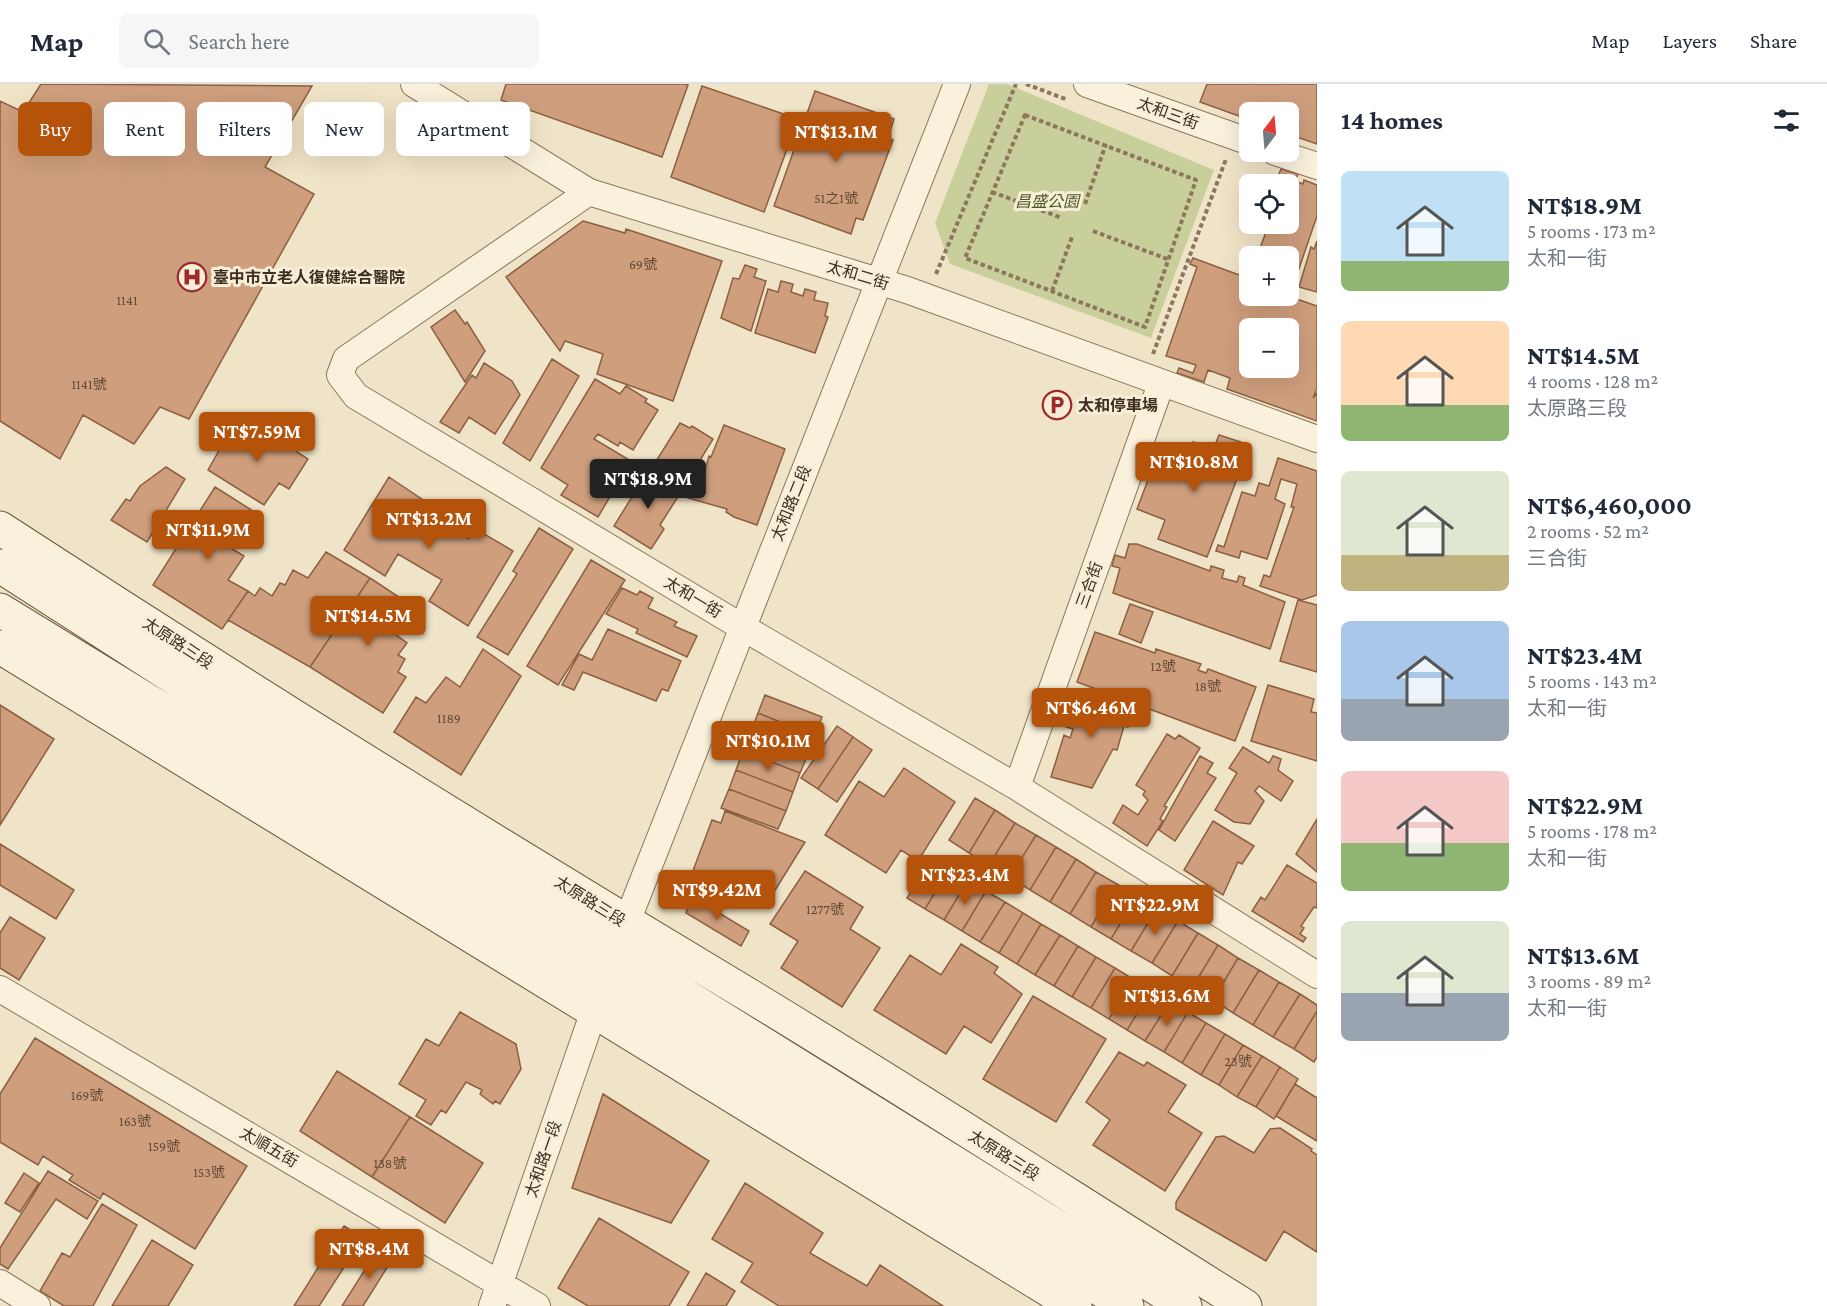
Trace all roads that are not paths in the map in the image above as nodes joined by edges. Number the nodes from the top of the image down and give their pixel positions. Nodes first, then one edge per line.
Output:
1 (414, 84) edge
2 (957, 84) edge
3 (1087, 84) edge
4 (1239, 138) edge
5 (1299, 160) edge
6 (1317, 166) edge
7 (589, 192) junction
8 (878, 281) junction
9 (1161, 384) junction
10 (1317, 439) edge
11 (0, 528) edge
12 (44, 556) junction
13 (0, 566) edge
14 (28, 584) junction
15 (1, 612) edge
16 (742, 627) junction
17 (0, 647) edge
18 (1017, 787) junction
19 (626, 924) junction
20 (1317, 975) edge
21 (0, 989) edge
22 (594, 1011) junction
23 (0, 1283) edge
24 (496, 1294) edge
25 (37, 1306) edge
26 (537, 1306) edge
27 (1075, 1306) edge
28 (1127, 1306) edge
29 (1185, 1306) edge
30 (1245, 1306) edge

1 - 7 street, 太和二街
2 - 8 street, 太和路二段
3 - 4 street, 太和三街
5 - 6 street
7 - 8 street, 太和二街
7 - 16 street, 太和一街
8 - 9 street, 太和二街
8 - 16 street, 太和路二段
9 - 10 street, 太和二街
9 - 18 street, 三合街
11 - 12 main road, 太原路三段
12 - 14 street
12 - 19 main road, 太原路三段
13 - 14 main road, 太原路三段
14 - 15 street
14 - 29 main road, 太原路三段
15 - 28 main road
16 - 18 street, 太和一街
16 - 19 street, 太和路二段
17 - 22 main road
18 - 20 street, 太和一街
19 - 30 main road, 太原路三段
21 - 24 street, 太順五街
22 - 24 street, 太和路一段
22 - 27 main road
23 - 25 street
24 - 26 street, 太順五街

